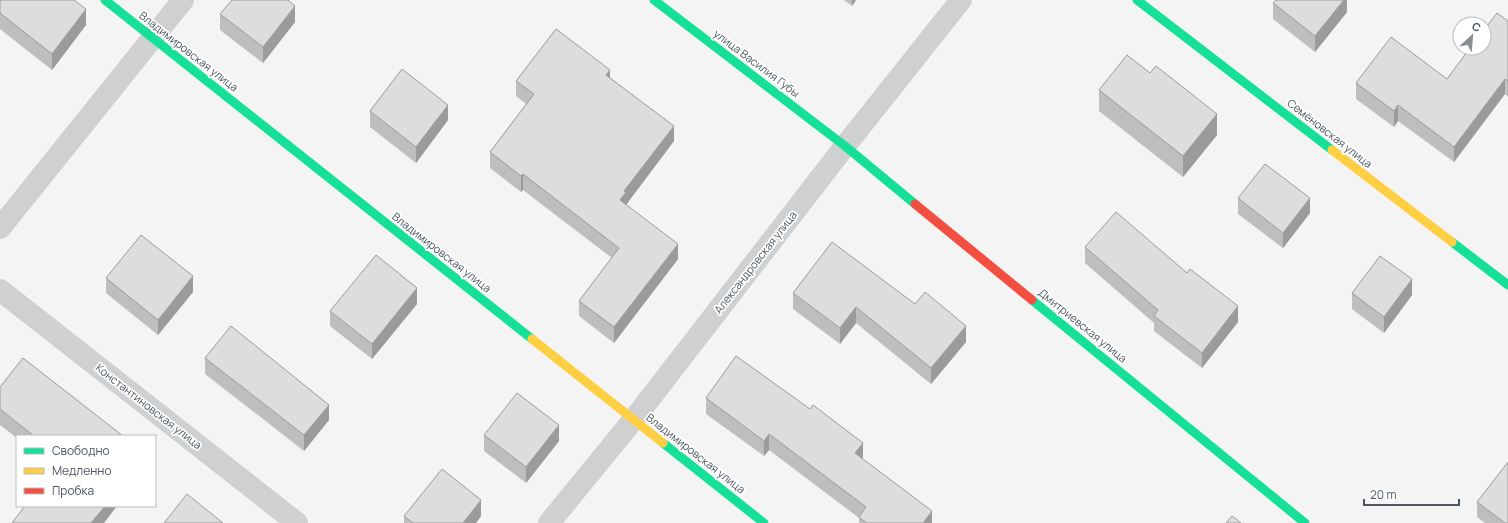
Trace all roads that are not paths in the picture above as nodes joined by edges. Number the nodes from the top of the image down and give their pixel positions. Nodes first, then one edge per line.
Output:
1 (105, 0) edge
2 (183, 0) edge
3 (654, 0) edge
4 (961, 0) edge
5 (1137, 0) edge
6 (153, 38) junction
7 (845, 146) junction
8 (0, 228) edge
9 (1508, 285) edge
10 (0, 290) edge
11 (634, 419) junction
12 (297, 523) edge
13 (549, 523) edge
14 (764, 523) edge
15 (1305, 523) edge

1 - 6 street, Владимировская улица
2 - 6 street
3 - 7 street, улица Василия Губы
4 - 7 street, Александровская улица
5 - 9 street, Семёновская улица
6 - 8 street
6 - 11 street, Владимировская улица
7 - 11 street, Александровская улица
7 - 15 street, Дмитриевская улица
10 - 12 street, Константиновская улица
11 - 13 street, Александровская улица
11 - 14 street, Владимировская улица

